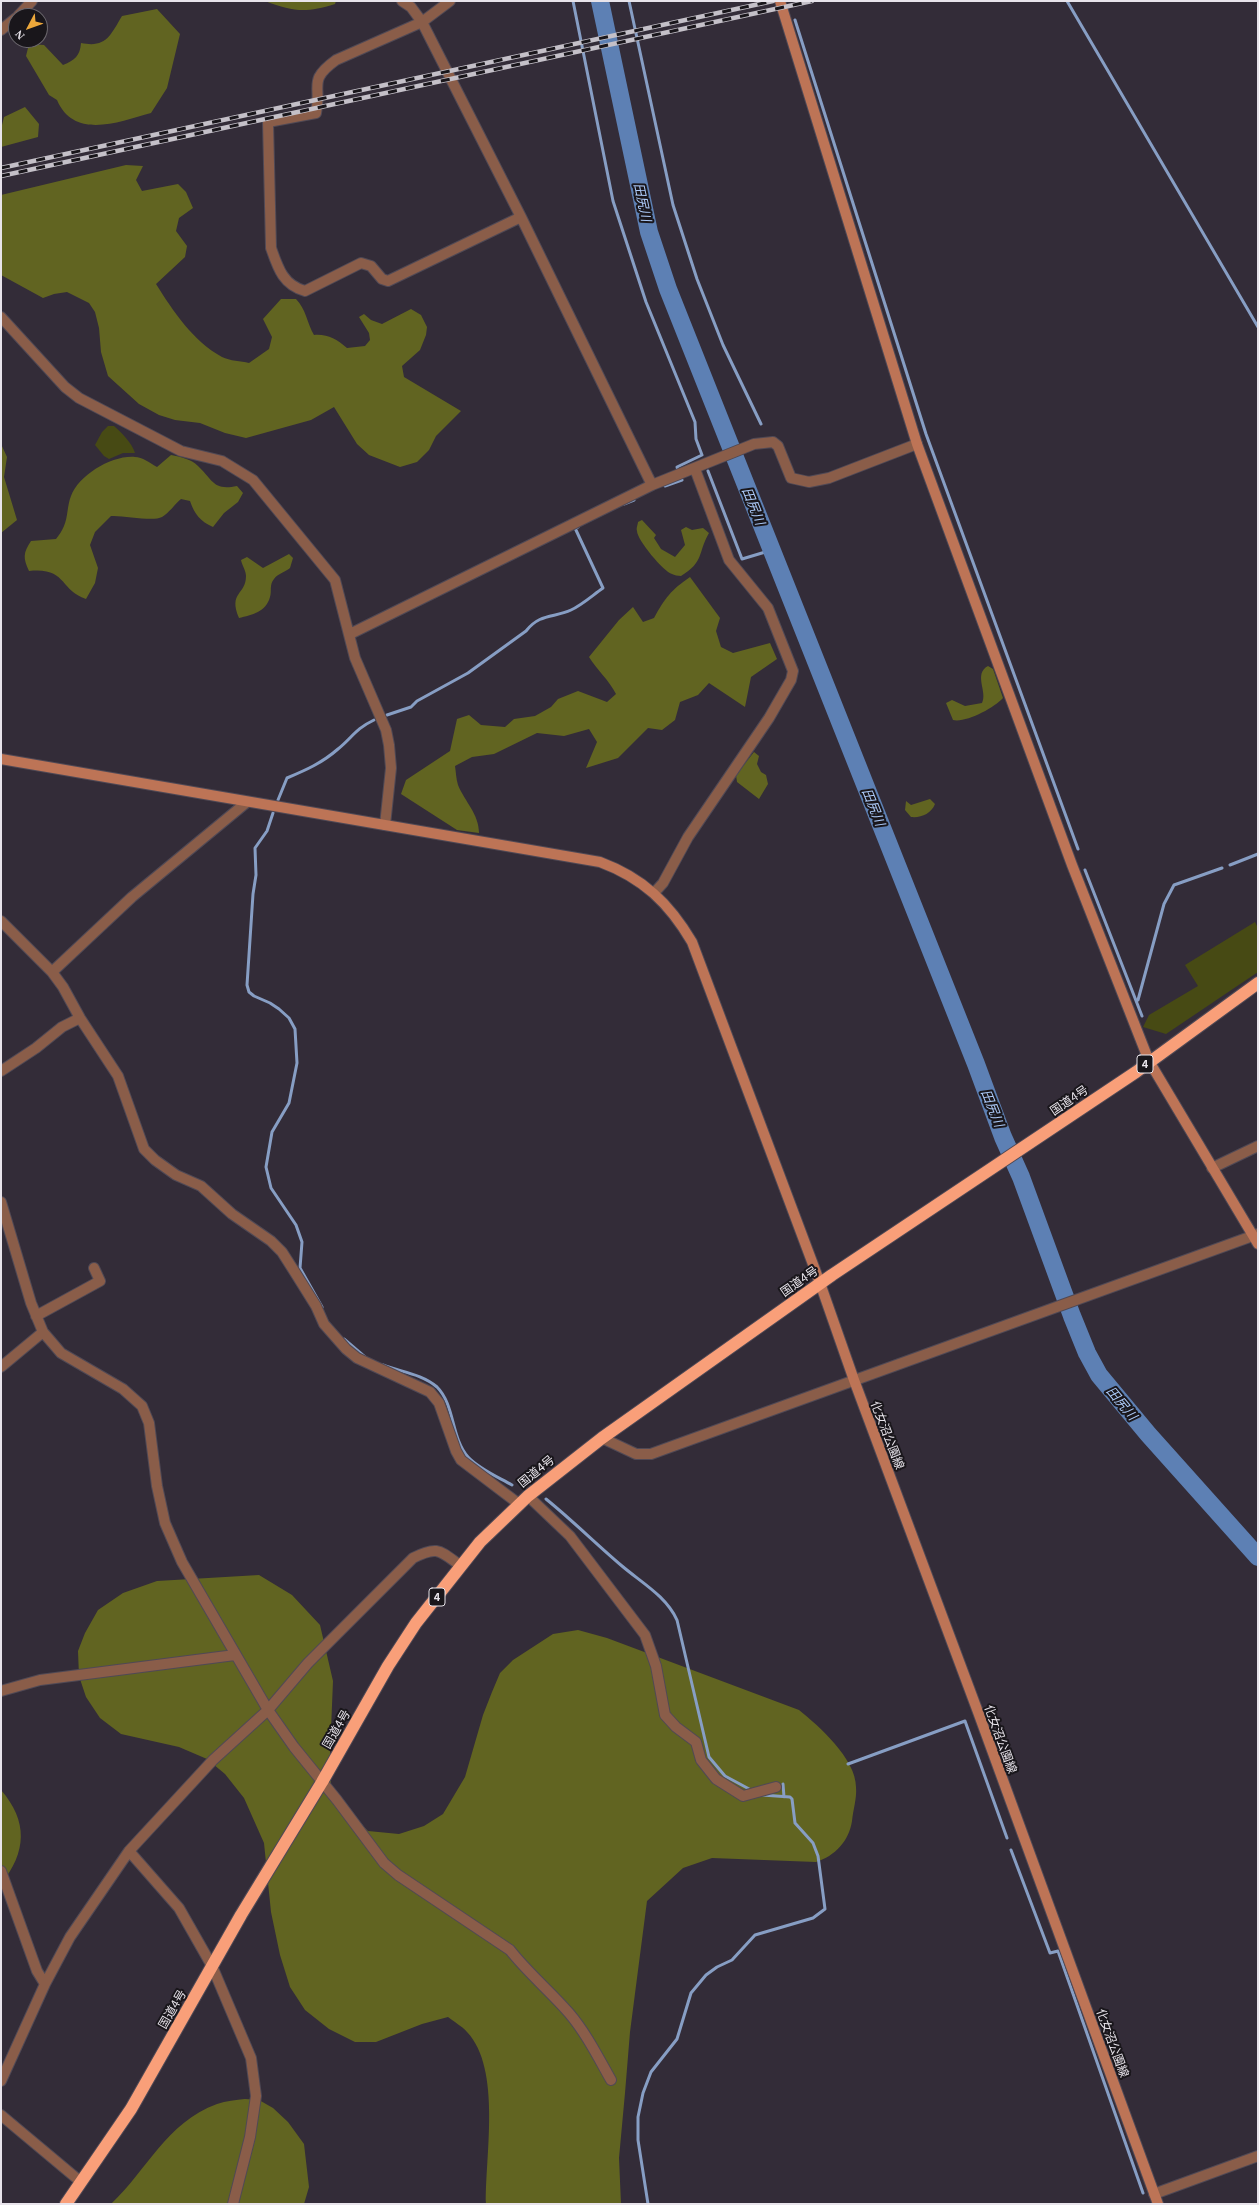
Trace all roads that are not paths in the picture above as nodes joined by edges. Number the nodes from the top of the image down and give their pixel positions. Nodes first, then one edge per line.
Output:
1 (402, 1) edge
2 (450, 1) edge
3 (780, 1) edge
4 (422, 22) junction
5 (521, 217) junction
6 (1, 317) edge
7 (917, 444) junction
8 (695, 469) junction
9 (652, 485) junction
10 (350, 634) junction
11 (1, 759) edge
12 (247, 802) junction
13 (385, 825) junction
14 (654, 893) junction
15 (1, 921) edge
16 (52, 972) junction
17 (1258, 983) edge
18 (80, 1018) junction
19 (1149, 1061) junction
20 (1, 1072) edge
21 (1258, 1146) edge
22 (1212, 1168) junction
23 (1, 1202) edge
24 (1256, 1238) edge
25 (94, 1268) dead end
26 (820, 1283) junction
27 (36, 1316) junction
28 (43, 1332) junction
29 (1, 1367) edge
30 (854, 1380) junction
31 (602, 1438) junction
32 (523, 1500) junction
33 (461, 1566) junction
34 (236, 1655) junction
35 (1, 1691) edge
36 (268, 1710) junction
37 (322, 1782) junction
38 (776, 1787) dead end
39 (129, 1851) junction
40 (1, 1871) edge
41 (212, 1966) junction
42 (45, 1984) junction
43 (611, 2080) dead end
44 (1, 2081) edge
45 (1, 2115) edge
46 (1258, 2156) edge
47 (81, 2182) junction
48 (1154, 2194) junction
49 (66, 2204) edge
50 (233, 2204) edge
51 (1158, 2204) edge

1 - 4 street
2 - 4 street
3 - 7 street
4 - 5 street
4 - 5 street
5 - 9 street
6 - 10 street
7 - 8 street
7 - 19 street
8 - 9 street
8 - 14 street
9 - 10 street
10 - 13 street
11 - 12 street, 化女沼公園線
12 - 13 street, 化女沼公園線
12 - 16 street
13 - 14 street, 化女沼公園線
14 - 26 street, 化女沼公園線
15 - 16 street
16 - 18 street
17 - 19 highway, 国道4号 / 4
18 - 20 street
18 - 32 street
19 - 22 street
19 - 26 highway, 国道4号 / 4
21 - 22 street
22 - 24 street
23 - 27 street
24 - 30 street
25 - 27 street
26 - 30 street, 化女沼公園線
26 - 31 highway, 国道4号 / 4
27 - 28 street
28 - 29 street
28 - 34 street
30 - 31 street
30 - 48 street, 化女沼公園線
31 - 32 highway, 国道4号 / 4
32 - 33 highway, 国道4号 / 4
32 - 38 street
33 - 36 street
33 - 37 highway, 国道4号 / 4
34 - 35 street
34 - 36 street
36 - 37 street
36 - 39 street
37 - 41 highway, 国道4号 / 4
37 - 43 street
39 - 41 street
39 - 42 street
40 - 42 street
41 - 47 highway, 国道4号 / 4
41 - 50 street
42 - 44 street
45 - 47 street
46 - 48 street
47 - 49 highway, 国道4号 / 4
48 - 51 street, 化女沼公園線

